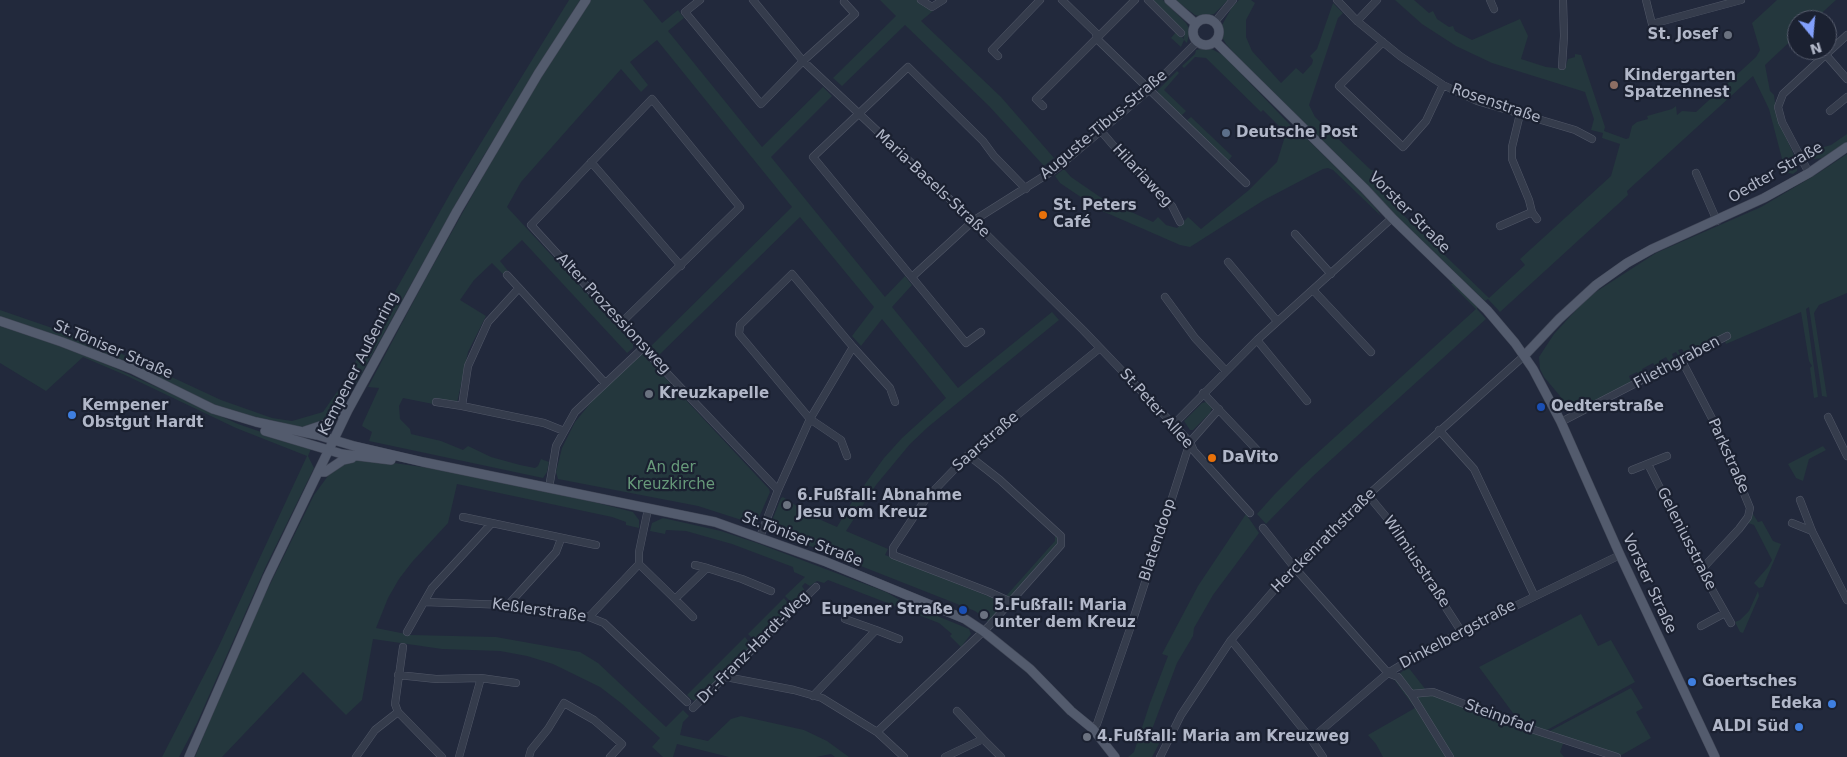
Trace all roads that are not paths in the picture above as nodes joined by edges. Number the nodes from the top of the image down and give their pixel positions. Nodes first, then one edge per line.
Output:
1 (586, 0) edge
2 (700, 0) edge
3 (921, 0) edge
4 (943, 0) edge
5 (1040, 0) edge
6 (1062, 0) edge
7 (1135, 0) edge
8 (1148, 0) edge
9 (1169, 0) edge
10 (1233, 0) edge
11 (1337, 0) edge
12 (1377, 0) edge
13 (1490, 0) edge
14 (1563, 0) edge
15 (1646, 0) edge
16 (1741, 0) edge
17 (756, 1) edge
18 (844, 2) dead end
19 (1494, 9) dead end
20 (1358, 21) junction
21 (1214, 23) junction
22 (1196, 24) junction
23 (1180, 33) dead end
24 (1847, 35) edge
25 (1097, 39) junction
26 (1215, 41) junction
27 (1197, 42) junction
28 (1382, 42) junction
29 (1837, 45) edge
30 (998, 56) dead end
31 (1820, 60) edge
32 (1830, 60) edge
33 (804, 61) junction
34 (1562, 66) dead end
35 (1847, 79) edge
36 (1443, 85) junction
37 (1150, 90) junction
38 (1847, 97) edge
39 (1043, 106) dead end
40 (1830, 111) dead end
41 (858, 114) junction
42 (1520, 114) junction
43 (1101, 131) junction
44 (1592, 139) dead end
45 (1847, 147) edge
46 (591, 162) junction
47 (1696, 173) dead end
48 (1809, 173) junction
49 (1246, 183) dead end
50 (1026, 189) junction
51 (1532, 212) junction
52 (1392, 218) junction
53 (1537, 219) dead end
54 (973, 221) junction
55 (1717, 221) junction
56 (1180, 222) dead end
57 (1500, 226) dead end
58 (1295, 234) dead end
59 (1228, 262) dead end
60 (681, 266) junction
61 (1330, 274) junction
62 (507, 275) dead end
63 (912, 277) junction
64 (519, 288) junction
65 (1313, 290) junction
66 (1165, 296) dead end
67 (1061, 307) joint
68 (0, 321) edge
69 (1277, 322) junction
70 (621, 323) junction
71 (981, 332) dead end
72 (1727, 336) dead end
73 (1257, 340) junction
74 (853, 347) junction
75 (644, 348) junction
76 (1100, 348) junction
77 (1371, 352) dead end
78 (1524, 356) junction
79 (1682, 361) junction
80 (1226, 371) junction
81 (605, 383) junction
82 (1203, 394) junction
83 (1308, 401) dead end
84 (436, 402) dead end
85 (895, 402) dead end
86 (462, 406) junction
87 (213, 409) junction
88 (1219, 409) junction
89 (348, 410) junction
90 (1828, 417) dead end
91 (810, 418) junction
92 (1560, 422) junction
93 (1174, 425) junction
94 (1439, 430) junction
95 (564, 431) junction
96 (302, 432) junction
97 (334, 440) junction
98 (1190, 442) junction
99 (1844, 443) edge
100 (1257, 450) dead end
101 (329, 451) junction
102 (968, 455) junction
103 (356, 456) junction
104 (847, 456) dead end
105 (1667, 456) dead end
106 (1847, 456) edge
107 (423, 462) junction
108 (1648, 464) junction
109 (1632, 470) dead end
110 (318, 472) junction
111 (549, 488) junction
112 (778, 490) junction
113 (1368, 495) junction
114 (1800, 500) dead end
115 (648, 509) junction
116 (1250, 513) dead end
117 (463, 517) dead end
118 (1792, 522) dead end
119 (492, 523) junction
120 (1263, 528) dead end
121 (1812, 531) junction
122 (760, 537) junction
123 (561, 539) junction
124 (596, 545) dead end
125 (1620, 555) junction
126 (639, 564) junction
127 (695, 565) dead end
128 (1294, 567) junction
129 (707, 568) junction
130 (1701, 570) junction
131 (816, 587) dead end
132 (771, 591) dead end
133 (1534, 595) junction
134 (675, 599) junction
135 (1847, 600) edge
136 (424, 602) junction
137 (1012, 602) junction
138 (508, 604) junction
139 (1725, 614) junction
140 (589, 617) junction
141 (693, 617) dead end
142 (845, 619) dead end
143 (1731, 623) dead end
144 (1701, 626) dead end
145 (876, 630) junction
146 (983, 631) junction
147 (1461, 631) junction
148 (407, 632) dead end
149 (899, 639) dead end
150 (1231, 640) junction
151 (403, 647) dead end
152 (1388, 673) junction
153 (398, 675) junction
154 (726, 677) junction
155 (481, 678) junction
156 (516, 683) dead end
157 (1411, 694) junction
158 (814, 696) junction
159 (687, 702) dead end
160 (693, 708) dead end
161 (957, 711) dead end
162 (398, 712) junction
163 (1093, 729) junction
164 (877, 732) junction
165 (983, 739) junction
166 (1311, 740) junction
167 (189, 757) edge
168 (356, 757) edge
169 (442, 757) edge
170 (459, 757) edge
171 (529, 757) edge
172 (610, 757) edge
173 (904, 757) edge
174 (945, 757) edge
175 (1001, 757) edge
176 (1115, 757) edge
177 (1160, 757) edge
178 (1323, 757) edge
179 (1450, 757) edge
180 (1617, 757) edge
181 (1715, 757) edge

1 - 89 main road, Kempener Außenring
2 - 33 street
3 - 4 street
5 - 30 street
6 - 25 street
7 - 25 street
8 - 23 street
9 - 22 main road
10 - 21 street
11 - 20 street, Rosenstraße
12 - 20 street
13 - 19 street
14 - 34 street
15 - 16 street
17 - 33 street, Maria-Basels-Straße
18 - 33 street
20 - 28 street, Rosenstraße
21 - 22 main road
21 - 26 main road
22 - 27 main road
24 - 29 street
25 - 37 street
25 - 39 street
26 - 27 main road
26 - 52 main road, Vorster Straße
27 - 37 street, Auguste-Tibus-Straße
28 - 36 street, Rosenstraße
28 - 36 street
31 - 48 street
32 - 35 street
33 - 41 street, Maria-Basels-Straße
36 - 42 street, Rosenstraße
37 - 43 street, Auguste-Tibus-Straße
37 - 49 street
38 - 40 street
41 - 50 street
41 - 54 street, Maria-Basels-Straße
41 - 63 street
42 - 44 street, Rosenstraße
42 - 51 street
43 - 50 street, Auguste-Tibus-Straße
43 - 56 street, Hilariaweg
45 - 48 main road, Oedter Straße
46 - 60 street
46 - 60 street
46 - 70 street, Alter Prozessionsweg
47 - 55 street, Oedter Straße
48 - 55 main road, Oedter Straße
50 - 54 street, Auguste-Tibus-Straße
51 - 53 street
51 - 57 street
52 - 61 street
52 - 78 main road, Vorster Straße
54 - 63 street, Auguste-Tibus-Straße
54 - 67 street, Maria-Basels-Straße
55 - 78 main road, Oedter Straße
58 - 61 street
59 - 69 street
60 - 70 street
61 - 65 street
62 - 64 street
63 - 71 street
64 - 81 street
64 - 86 street
65 - 69 street
65 - 77 street
66 - 80 street
67 - 76 street, St.Peter Allee
68 - 87 main road, St.Töniser Straße
69 - 73 street
70 - 75 street, Alter Prozessionsweg
72 - 79 street, Fliethgraben
73 - 80 street
73 - 83 street
74 - 85 street
74 - 91 street
74 - 91 street
75 - 81 street
75 - 112 street, Alter Prozessionsweg
76 - 93 street, St.Peter Allee
76 - 102 street, Saarstraße
78 - 92 main road, Vorster Straße
78 - 94 street, Herckenrathstraße
79 - 92 street, Fliethgraben
79 - 130 street, Parkstraße
80 - 82 street
81 - 95 street
82 - 88 street
82 - 93 street
84 - 86 street
86 - 95 street
87 - 96 main road, St.Töniser Straße
87 - 101 main road, St.Töniser Straße
88 - 98 street, Blatendoop
88 - 100 street
89 - 96 main road
89 - 97 main road, Kempener Außenring
90 - 99 street
91 - 104 street
91 - 112 street
92 - 125 main road, Vorster Straße
93 - 98 street, St.Peter Allee
94 - 113 street, Herckenrathstraße
94 - 133 street
95 - 111 street
96 - 97 main road, St.Töniser Straße
97 - 101 main road, Kempener Außenring
97 - 107 main road, St.Töniser Straße
98 - 116 street, St.Peter Allee
98 - 163 street, Blatendoop
99 - 106 street
101 - 103 main road, St.Töniser Straße
101 - 110 main road, Kempener Außenring
102 - 137 street
102 - 137 street, Saarstraße
103 - 107 main road, St.Töniser Straße
103 - 110 main road
105 - 108 street
107 - 111 main road, St.Töniser Straße
108 - 109 street
108 - 130 street, Geleniusstraße
110 - 167 main road, Kempener Außenring
111 - 115 main road, St.Töniser Straße
112 - 122 street
113 - 128 street, Herckenrathstraße
113 - 147 street, Wilmiusstraße
114 - 121 street
115 - 122 main road, St.Töniser Straße
115 - 126 street
117 - 119 street
118 - 121 street
119 - 123 street
119 - 136 street
120 - 128 street
121 - 135 street
122 - 146 main road, St.Töniser Straße
123 - 124 street
123 - 138 street
125 - 133 street, Dinkelbergstraße
125 - 181 main road, Vorster Straße
126 - 134 street
126 - 140 street
127 - 129 street
128 - 150 street, Herckenrathstraße
128 - 152 street
129 - 132 street
129 - 134 street
130 - 139 street, Geleniusstraße
131 - 154 street, Dr.-Franz-Hardt-Weg
133 - 147 street, Dinkelbergstraße
134 - 141 street
136 - 138 street, Keßlerstraße
136 - 148 street
137 - 146 street
138 - 140 street, Keßlerstraße
139 - 143 street, Geleniusstraße
139 - 144 street
140 - 159 street, Keßlerstraße
142 - 145 street
145 - 149 street
145 - 158 street
146 - 163 main road, St.Töniser Straße
146 - 164 street
147 - 152 street, Dinkelbergstraße
150 - 166 street
150 - 177 street, Herckenrathstraße
151 - 153 street
152 - 157 street
152 - 166 street, Dinkelbergstraße
153 - 155 street
153 - 162 street
154 - 158 street
154 - 160 street, Dr.-Franz-Hardt-Weg
155 - 156 street
155 - 170 street
157 - 179 street
157 - 180 street, Steinpfad
158 - 164 street
161 - 165 street
162 - 168 street
162 - 169 street
163 - 176 main road, St.Töniser Straße
164 - 173 street
165 - 174 street
165 - 175 street
166 - 178 street
171 - 172 street

